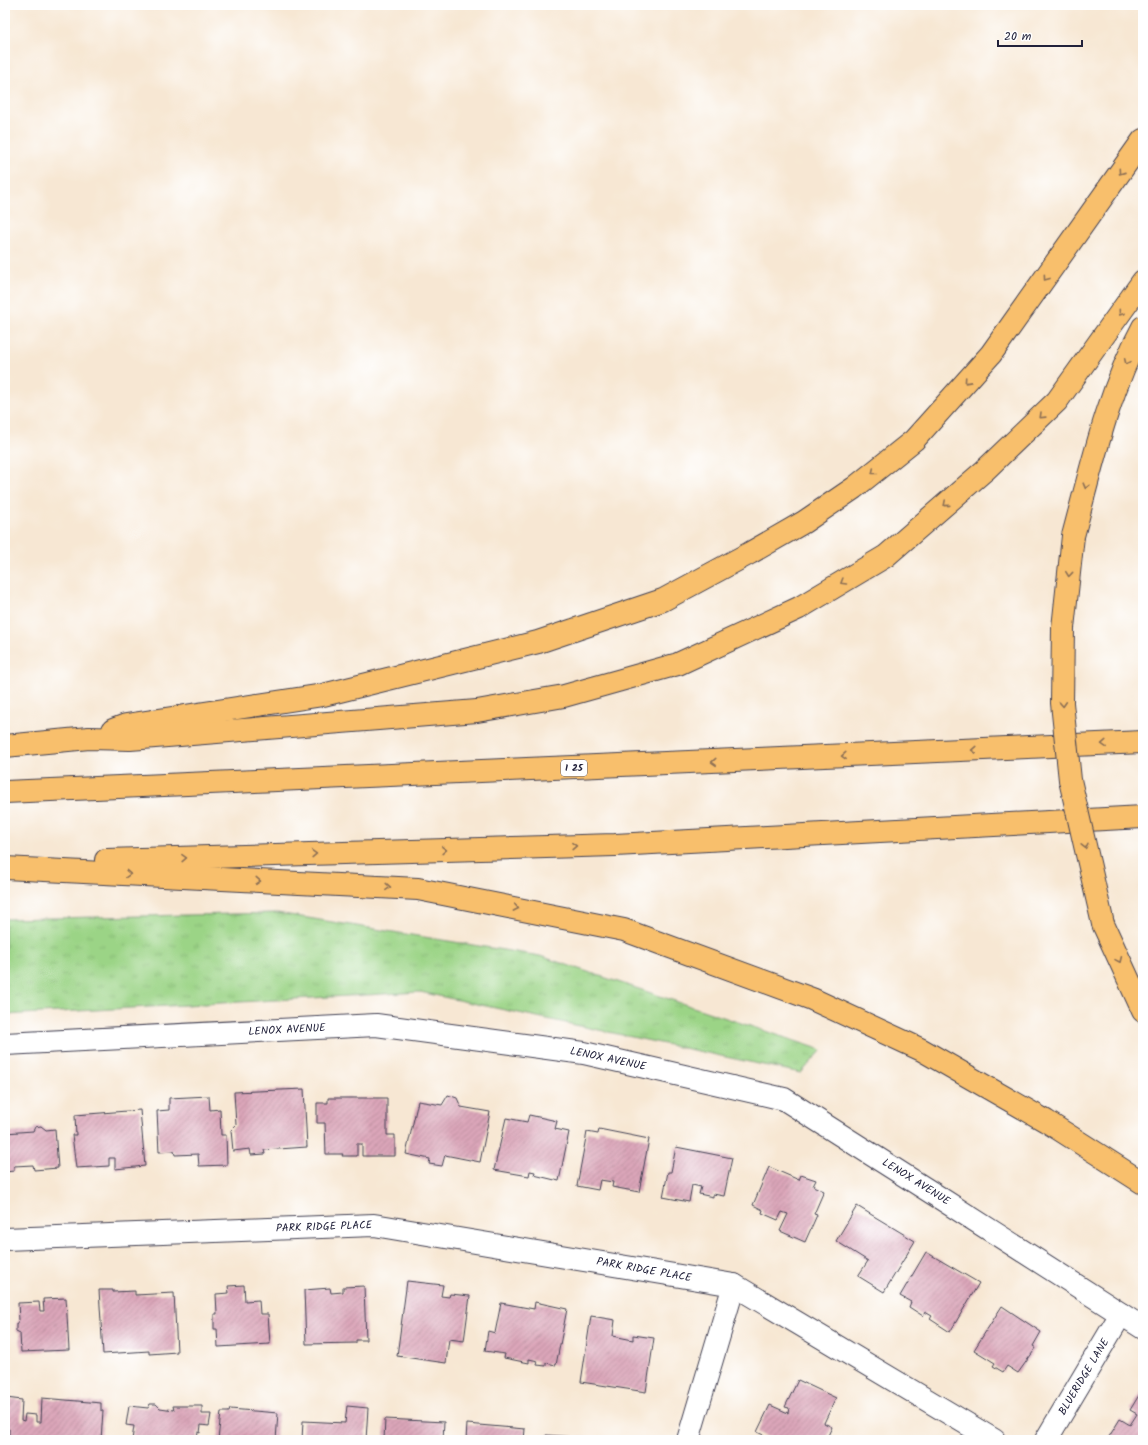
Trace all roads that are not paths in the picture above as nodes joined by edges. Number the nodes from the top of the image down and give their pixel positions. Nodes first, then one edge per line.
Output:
1 (1143, 140) edge
2 (1143, 281) edge
3 (1143, 327) edge
4 (89, 738) junction
5 (1143, 742) edge
6 (5, 746) edge
7 (5, 792) edge
8 (1143, 817) edge
9 (5, 863) edge
10 (5, 868) edge
11 (1143, 1011) edge
12 (5, 1044) edge
13 (1143, 1182) edge
14 (5, 1239) edge
15 (734, 1285) junction
16 (1121, 1314) junction
17 (1143, 1328) edge
18 (688, 1440) edge
19 (994, 1440) edge
20 (1046, 1440) edge

1 -> 4 highway
2 -> 4 highway
3 -> 11 highway, bridge
4 - 6 highway
5 -> 7 highway, I 25
9 -> 8 highway
10 -> 13 highway
12 - 16 street, LENOX AVENUE
14 - 15 street, PARK RIDGE PLACE
15 - 18 street
15 - 19 street, PARK RIDGE PLACE
16 - 17 street, LENOX AVENUE
16 - 20 street, BLUERIDGE LANE

